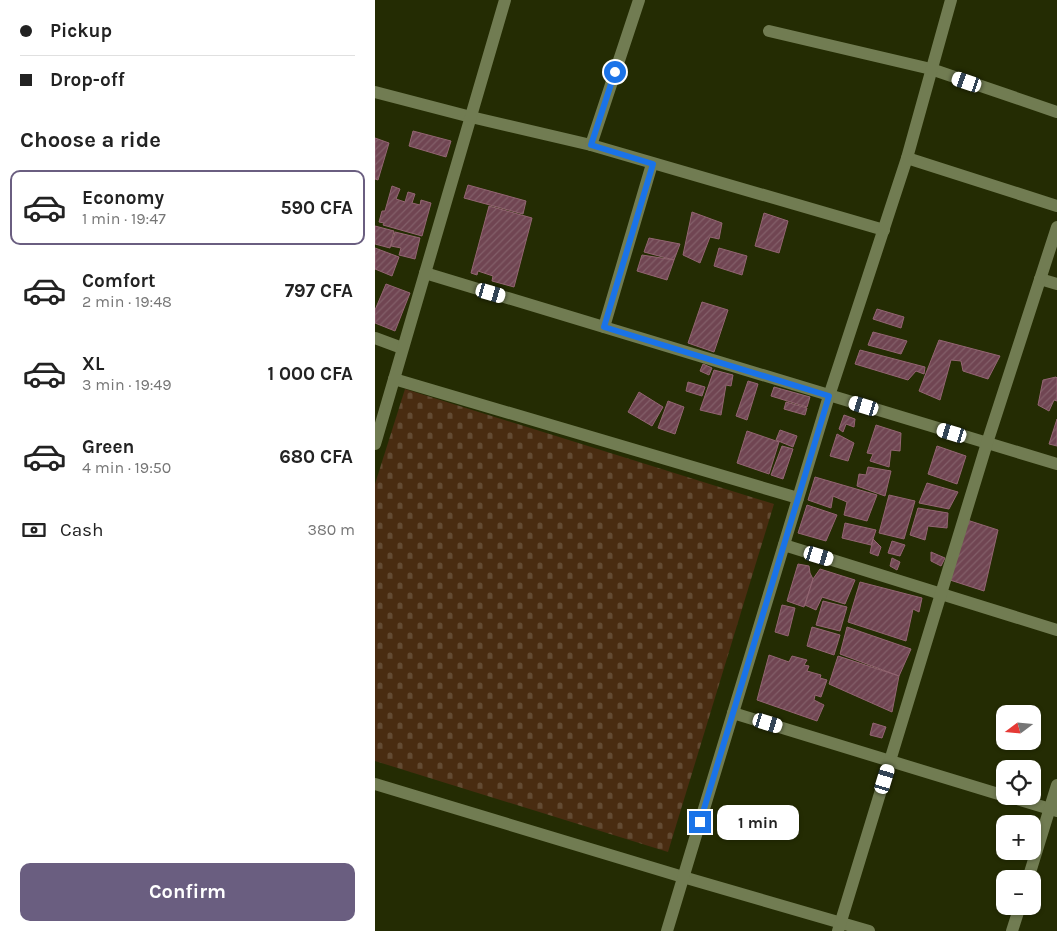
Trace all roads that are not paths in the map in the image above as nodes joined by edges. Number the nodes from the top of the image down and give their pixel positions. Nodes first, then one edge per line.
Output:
1 (505, 0) edge
2 (639, 0) edge
3 (951, 0) edge
4 (769, 30) dead end
5 (931, 69) junction
6 (375, 92) edge
7 (1057, 112) edge
8 (471, 117) junction
9 (591, 145) junction
10 (907, 158) junction
11 (653, 164) junction
12 (1057, 206) edge
13 (1057, 227) edge
14 (884, 230) junction
15 (425, 273) junction
16 (1040, 279) junction
17 (1057, 284) edge
18 (604, 327) junction
19 (375, 338) edge
20 (402, 348) junction
21 (394, 379) junction
22 (829, 396) junction
23 (987, 443) junction
24 (375, 444) edge
25 (1057, 464) edge
26 (798, 498) junction
27 (784, 545) junction
28 (941, 594) junction
29 (1057, 630) edge
30 (733, 712) junction
31 (890, 760) junction
32 (375, 784) edge
33 (1057, 785) edge
34 (996, 793) edge
35 (1036, 805) edge
36 (1053, 810) edge
37 (1031, 870) edge
38 (683, 877) junction
39 (1017, 915) edge
40 (839, 927) edge
41 (667, 931) edge
42 (869, 931) edge
43 (1012, 931) edge

1 - 8 street
2 - 9 street
3 - 5 street
4 - 5 street
5 - 7 street
5 - 10 street
6 - 8 street
8 - 9 street
8 - 15 street
9 - 11 street
10 - 12 street
10 - 14 street
11 - 14 street
11 - 18 street
13 - 16 street
14 - 22 street
15 - 18 street
15 - 20 street
16 - 17 street
16 - 23 street
18 - 22 street
19 - 20 street
20 - 21 street
21 - 24 street
21 - 26 street
22 - 23 street
22 - 26 street
23 - 25 street
23 - 28 street
26 - 27 street
27 - 28 street
27 - 30 street
28 - 29 street
28 - 31 street
30 - 31 street
30 - 38 street
31 - 34 street
31 - 40 street
32 - 38 street
33 - 36 street
35 - 36 street
36 - 37 street
38 - 40 street
38 - 41 street
39 - 43 street
40 - 42 street

